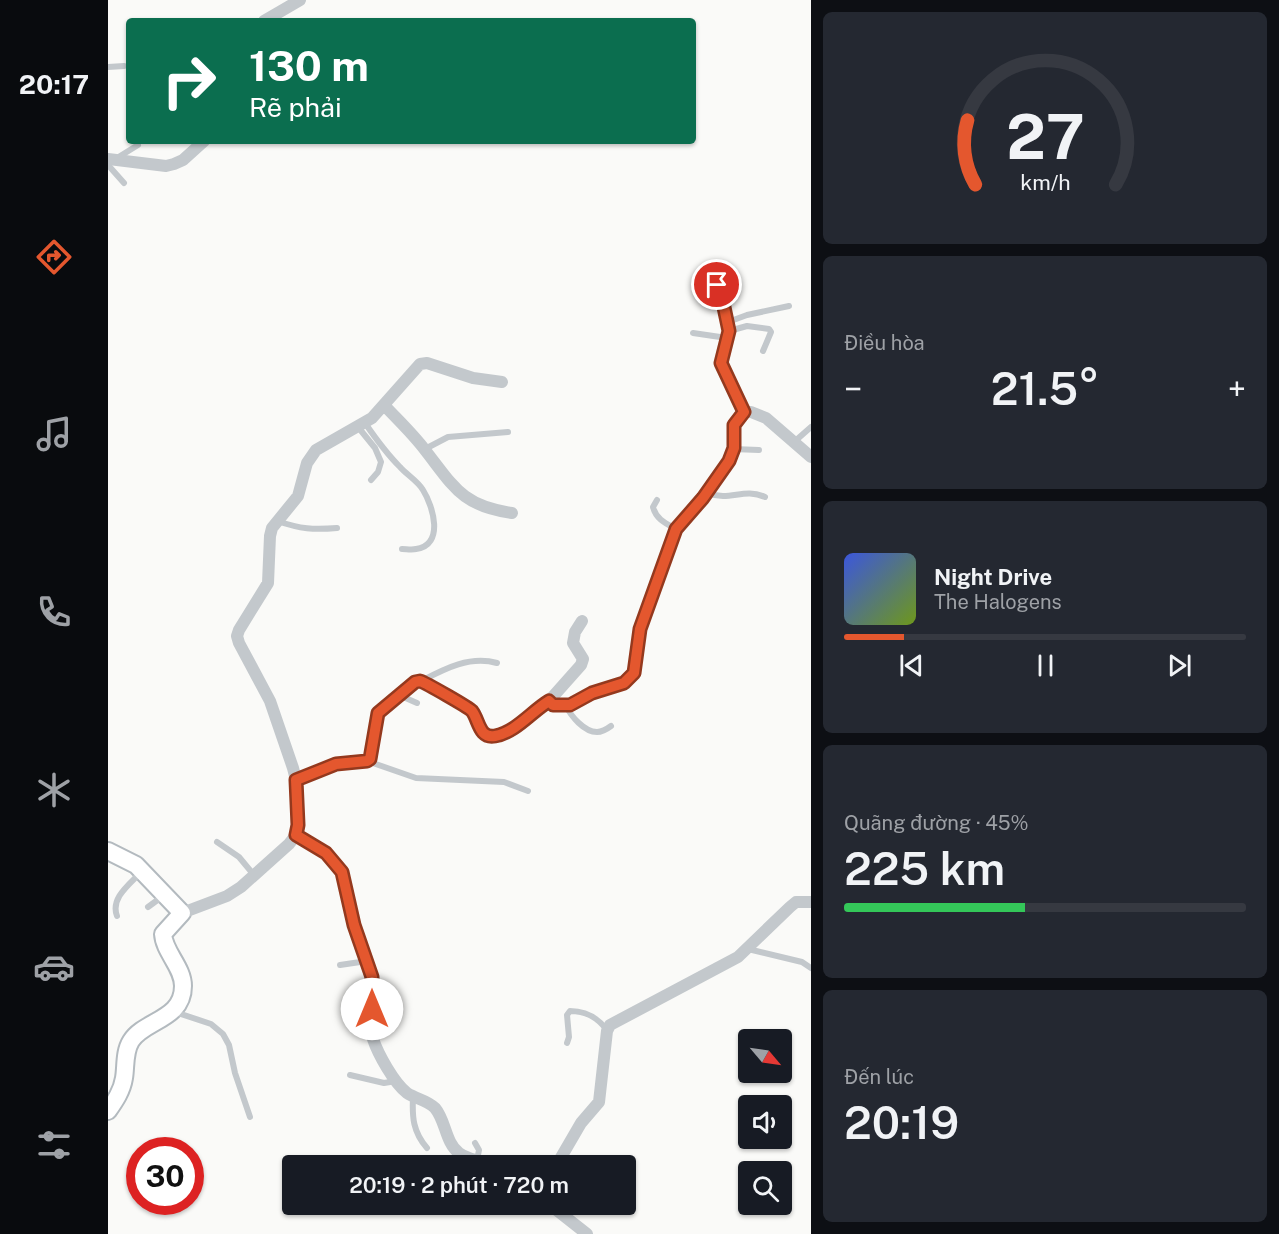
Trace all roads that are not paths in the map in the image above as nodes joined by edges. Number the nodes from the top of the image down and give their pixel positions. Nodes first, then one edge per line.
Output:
1 (300, 0) edge
2 (269, 18) edge
3 (124, 66) dead end
4 (108, 67) edge
5 (200, 144) edge
6 (138, 145) dead end
7 (110, 161) edge
8 (124, 183) dead end
9 (702, 278) dead end
10 (789, 306) dead end
11 (728, 331) junction
12 (693, 333) dead end
13 (763, 351) dead end
14 (502, 382) dead end
15 (384, 405) junction
16 (744, 412) junction
17 (361, 425) junction
18 (811, 427) edge
19 (508, 432) dead end
20 (794, 442) junction
21 (734, 448) junction
22 (425, 449) junction
23 (759, 450) dead end
24 (811, 457) edge
25 (371, 480) dead end
26 (707, 493) junction
27 (765, 497) dead end
28 (657, 500) dead end
29 (512, 513) dead end
30 (277, 521) junction
31 (337, 528) dead end
32 (676, 529) junction
33 (402, 549) dead end
34 (582, 621) dead end
35 (497, 663) dead end
36 (420, 681) junction
37 (401, 695) junction
38 (549, 701) junction
39 (417, 703) dead end
40 (566, 706) junction
41 (611, 726) dead end
42 (367, 761) junction
43 (296, 780) junction
44 (528, 790) dead end
45 (296, 835) junction
46 (217, 842) dead end
47 (108, 851) edge
48 (136, 867) junction
49 (254, 875) junction
50 (164, 895) junction
51 (811, 902) edge
52 (148, 907) dead end
53 (182, 913) junction
54 (117, 916) dead end
55 (748, 949) junction
56 (367, 961) junction
57 (340, 965) dead end
58 (811, 968) edge
59 (171, 1011) junction
60 (608, 1031) junction
61 (567, 1042) dead end
62 (350, 1075) dead end
63 (396, 1081) junction
64 (413, 1097) junction
65 (108, 1111) edge
66 (250, 1117) dead end
67 (475, 1143) dead end
68 (427, 1148) dead end
69 (462, 1155) edge
70 (478, 1155) edge
71 (562, 1155) edge
72 (563, 1215) edge
73 (587, 1234) edge

1 - 2 street
3 - 4 lane
5 - 7 street
6 - 7 lane
7 - 8 lane
9 - 11 street
10 - 11 lane
11 - 12 lane
11 - 13 lane
11 - 16 street
14 - 15 street
15 - 17 street
15 - 22 street
16 - 20 street
16 - 21 street
17 - 25 lane
17 - 30 street
17 - 33 lane
18 - 20 lane
19 - 22 lane
20 - 24 street
21 - 23 lane
21 - 26 street
22 - 29 street
26 - 27 lane
26 - 32 street
28 - 32 lane
30 - 31 lane
30 - 43 street
32 - 40 street
34 - 38 street
35 - 36 lane
36 - 37 street
36 - 38 street
37 - 39 lane
37 - 42 street
38 - 40 street
40 - 41 lane
42 - 43 street
42 - 44 lane
43 - 45 street
45 - 49 street
45 - 56 street
46 - 49 lane
47 - 48 street
48 - 50 street
48 - 54 lane
49 - 53 street
50 - 52 lane
50 - 53 street
51 - 55 street
53 - 59 street
55 - 58 lane
55 - 60 street
56 - 57 lane
56 - 63 street
59 - 65 street
59 - 66 lane
60 - 61 lane
60 - 71 street
62 - 63 lane
63 - 64 street
64 - 68 lane
64 - 69 street
67 - 70 lane
72 - 73 street

